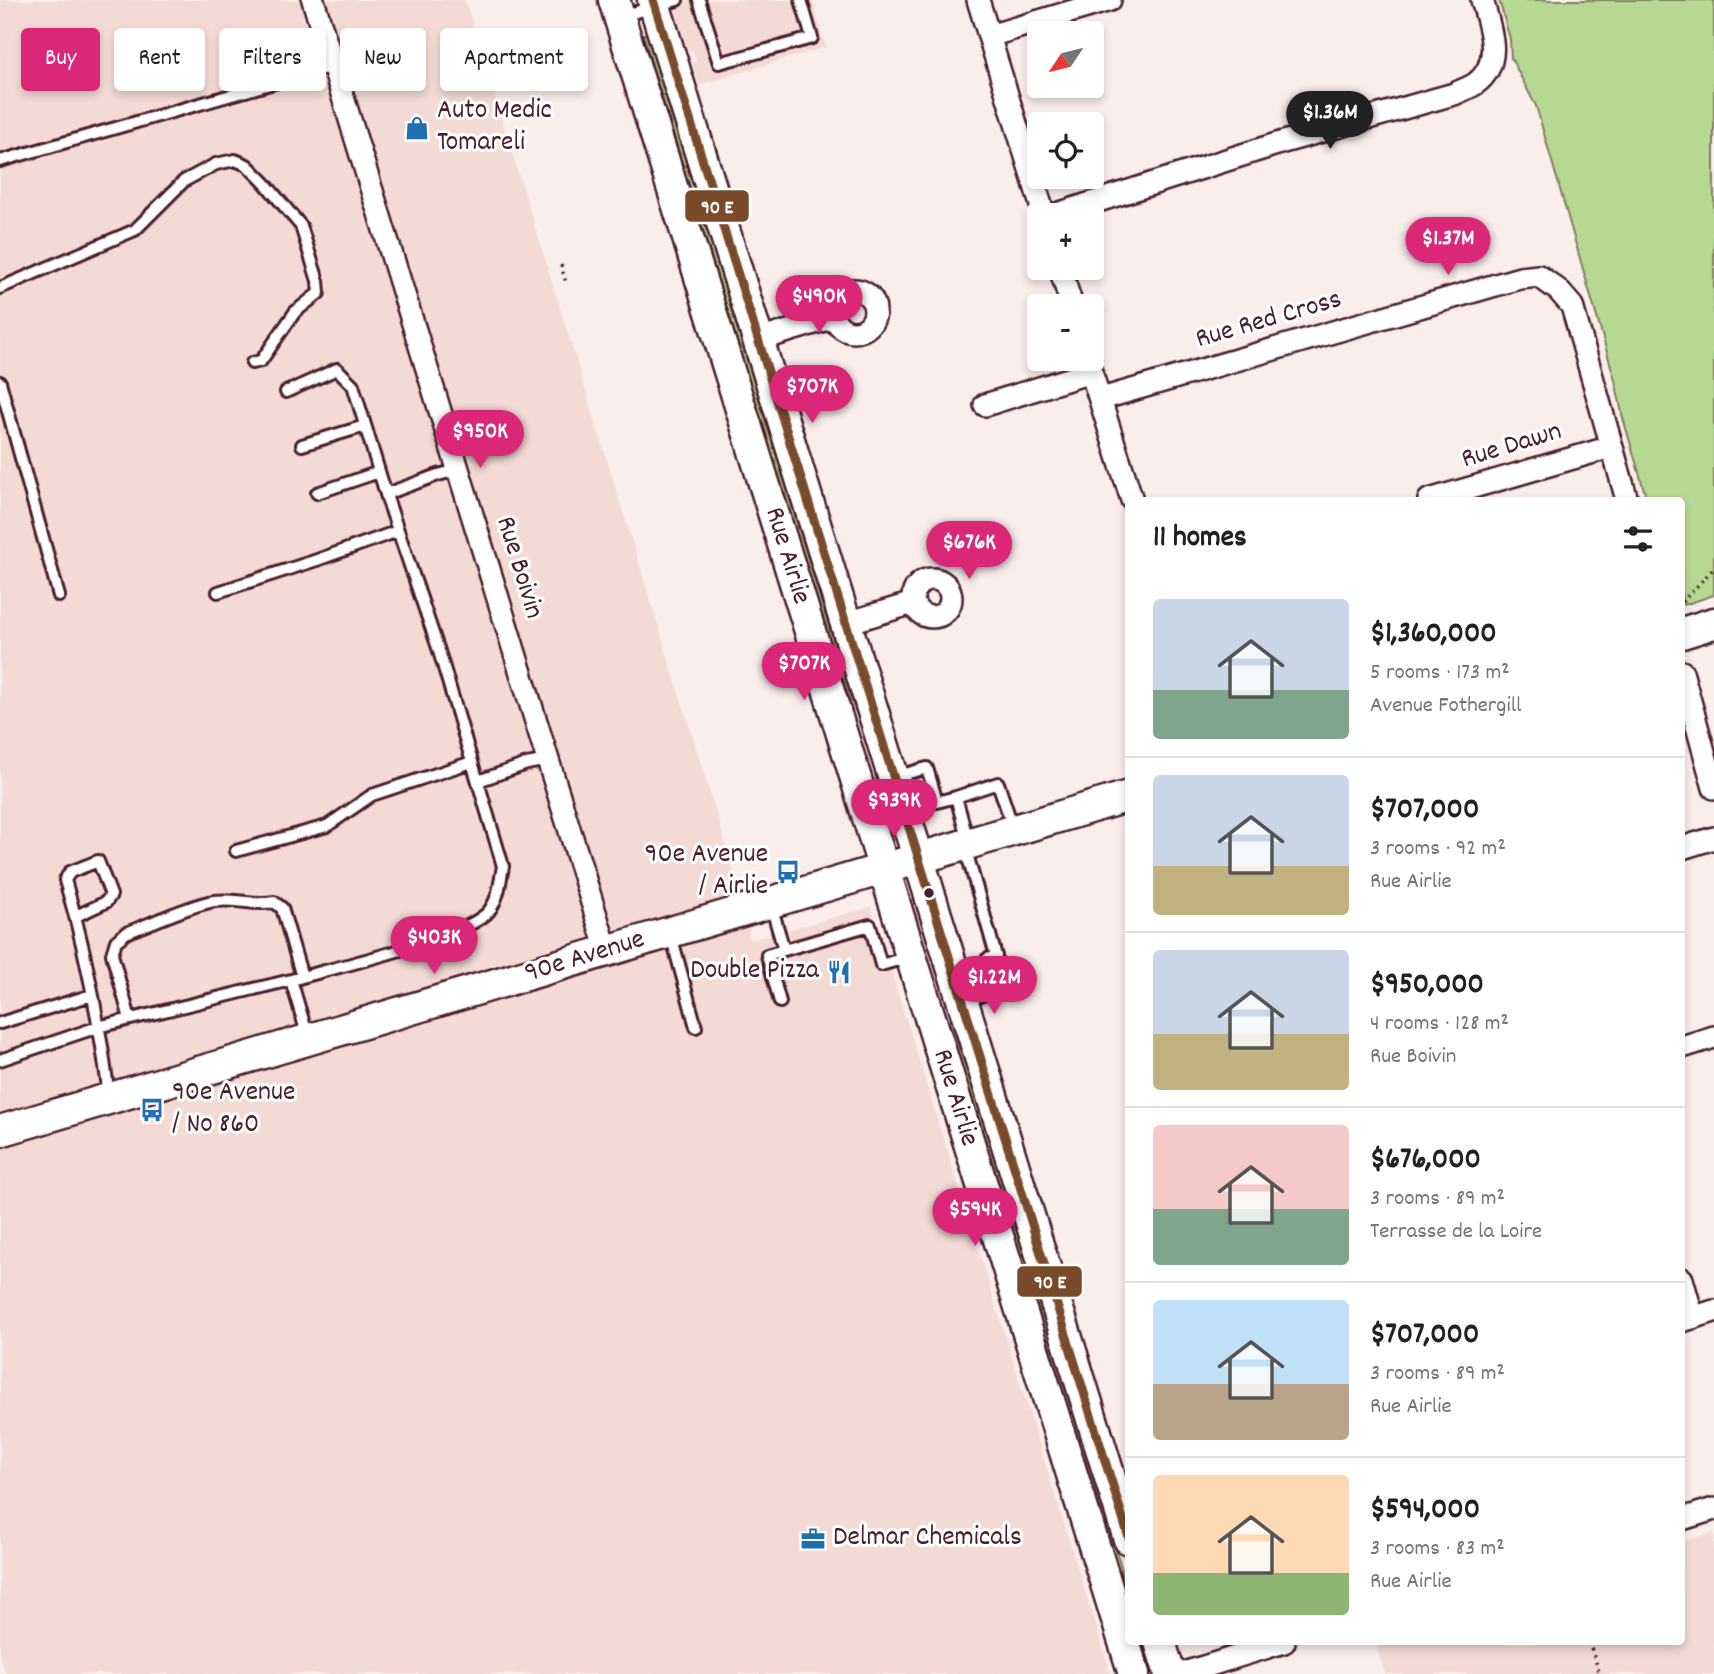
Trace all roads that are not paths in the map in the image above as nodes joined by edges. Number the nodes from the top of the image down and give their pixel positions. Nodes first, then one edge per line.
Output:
1 (313, 0) edge
2 (699, 0) edge
3 (801, 0) edge
4 (978, 0) edge
5 (1110, 0) edge
6 (1482, 0) edge
7 (662, 2) edge
8 (617, 9) edge
9 (989, 36) junction
10 (333, 66) junction
11 (0, 162) edge
12 (1040, 203) edge
13 (1092, 203) edge
14 (0, 288) edge
15 (834, 317) dead end
16 (759, 340) junction
17 (252, 363) dead end
18 (1073, 371) edge
19 (1091, 371) edge
20 (0, 382) edge
21 (286, 392) dead end
22 (1101, 399) junction
23 (985, 405) dead end
24 (365, 426) junction
25 (302, 444) dead end
26 (1611, 447) junction
27 (458, 470) junction
28 (379, 472) junction
29 (317, 493) dead end
30 (386, 494) junction
31 (1131, 497) edge
32 (1439, 497) edge
33 (1626, 497) edge
34 (398, 531) junction
35 (218, 592) dead end
36 (59, 596) dead end
37 (913, 603) dead end
38 (847, 623) junction
39 (1714, 624) edge
40 (1685, 632) edge
41 (1685, 683) edge
42 (548, 760) junction
43 (472, 762) junction
44 (894, 777) junction
45 (478, 781) junction
46 (1714, 788) edge
47 (956, 797) junction
48 (1125, 797) edge
49 (1013, 830) junction
50 (1714, 838) edge
51 (966, 844) junction
52 (1685, 847) edge
53 (236, 851) dead end
54 (919, 858) junction
55 (883, 869) junction
56 (771, 903) junction
57 (76, 916) junction
58 (671, 932) junction
59 (784, 950) junction
60 (607, 951) junction
61 (910, 957) junction
62 (297, 978) junction
63 (92, 995) junction
64 (963, 1001) junction
65 (780, 1002) dead end
66 (131, 1019) junction
67 (0, 1023) edge
68 (98, 1027) junction
69 (696, 1027) dead end
70 (1714, 1037) edge
71 (309, 1040) junction
72 (1685, 1047) edge
73 (0, 1059) edge
74 (109, 1098) junction
75 (0, 1131) edge
76 (1685, 1300) edge
77 (1714, 1311) edge
78 (1688, 1320) edge
79 (1714, 1508) edge
80 (1685, 1518) edge
81 (1125, 1526) edge
82 (1161, 1645) edge
83 (1274, 1645) edge
84 (1134, 1674) edge
85 (1170, 1674) edge
86 (1181, 1674) edge

1 - 10 street, Rue Boivin
2 - 3 lane
4 - 9 street
5 - 9 street
6 - 13 street
7 - 8 lane
7 - 16 main road, Rue Airlie
8 - 55 main road, Rue Airlie
9 - 12 street
10 - 11 lane
10 - 27 street, Rue Boivin
14 - 17 lane
15 - 16 street
16 - 38 main road, Rue Airlie
18 - 23 street
19 - 22 street
20 - 36 lane
21 - 24 lane
22 - 26 street, Rue Red Cross
22 - 31 street
24 - 25 lane
24 - 28 lane
26 - 32 street, Rue Dawn
26 - 33 street, Rue Red Cross
27 - 30 lane
27 - 42 street, Rue Boivin
28 - 29 lane
28 - 30 lane
30 - 34 lane
34 - 35 lane
34 - 43 lane
37 - 38 street
38 - 44 main road, Rue Airlie
39 - 40 main road
41 - 46 street
42 - 45 lane
42 - 60 street, Rue Boivin
43 - 45 lane
43 - 53 lane
44 - 47 lane
44 - 54 main road, Rue Airlie
45 - 62 lane
47 - 49 lane
47 - 51 lane
48 - 49 main road, 90e Avenue
49 - 51 main road, 90e Avenue
50 - 52 street
51 - 54 main road, 90e Avenue
51 - 64 lane
54 - 55 main road, 90e Avenue
54 - 64 main road, Rue Airlie
55 - 56 main road, 90e Avenue
55 - 61 main road, Rue Airlie
56 - 58 main road, 90e Avenue
56 - 59 lane
57 - 57 lane
57 - 63 lane
58 - 60 main road, 90e Avenue
58 - 69 lane
59 - 61 lane
59 - 65 lane
60 - 71 main road, 90e Avenue
61 - 84 main road, Rue Airlie
62 - 66 lane
62 - 66 lane
62 - 71 lane
63 - 67 lane
63 - 68 lane
64 - 81 main road, Rue Airlie
66 - 68 lane
68 - 73 lane
68 - 74 lane
70 - 72 street
71 - 74 main road, 90e Avenue
74 - 75 main road, 90e Avenue
76 - 78 street
77 - 78 street
79 - 80 street
82 - 85 main road
83 - 86 street

